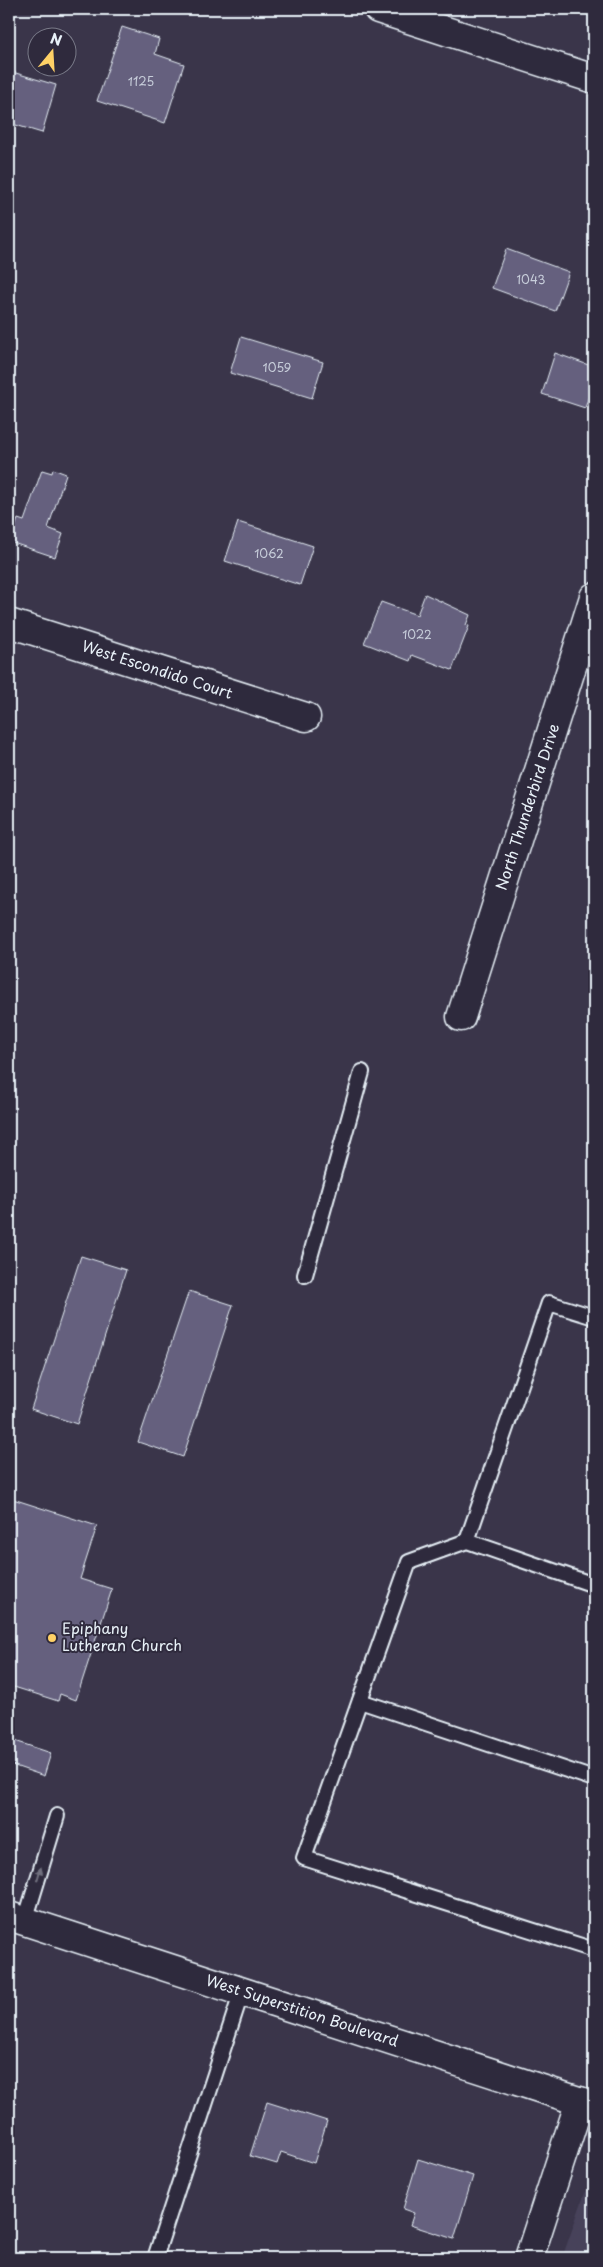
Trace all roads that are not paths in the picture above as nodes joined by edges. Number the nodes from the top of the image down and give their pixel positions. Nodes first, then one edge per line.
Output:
1 (378, 9) edge
2 (594, 80) edge
3 (594, 597) edge
4 (9, 623) edge
5 (306, 717) dead end
6 (461, 1017) dead end
7 (362, 1072) dead end
8 (305, 1275) dead end
9 (594, 1317) edge
10 (467, 1541) junction
11 (594, 1585) edge
12 (360, 1701) junction
13 (594, 1779) edge
14 (57, 1816) dead end
15 (17, 1918) edge
16 (594, 1950) edge
17 (242, 1991) junction
18 (587, 2103) edge
19 (156, 2258) edge
20 (529, 2258) edge

1 - 2 street
3 - 6 street, North Thunderbird Drive
4 - 5 street, West Escondido Court
7 - 8 lane
9 - 10 lane
10 - 11 lane
10 - 12 lane
12 - 13 lane
12 - 16 lane
15 -> 14 lane
15 - 17 street, West Superstition Boulevard
17 - 18 street, West Superstition Boulevard
17 - 19 lane
18 - 20 street

